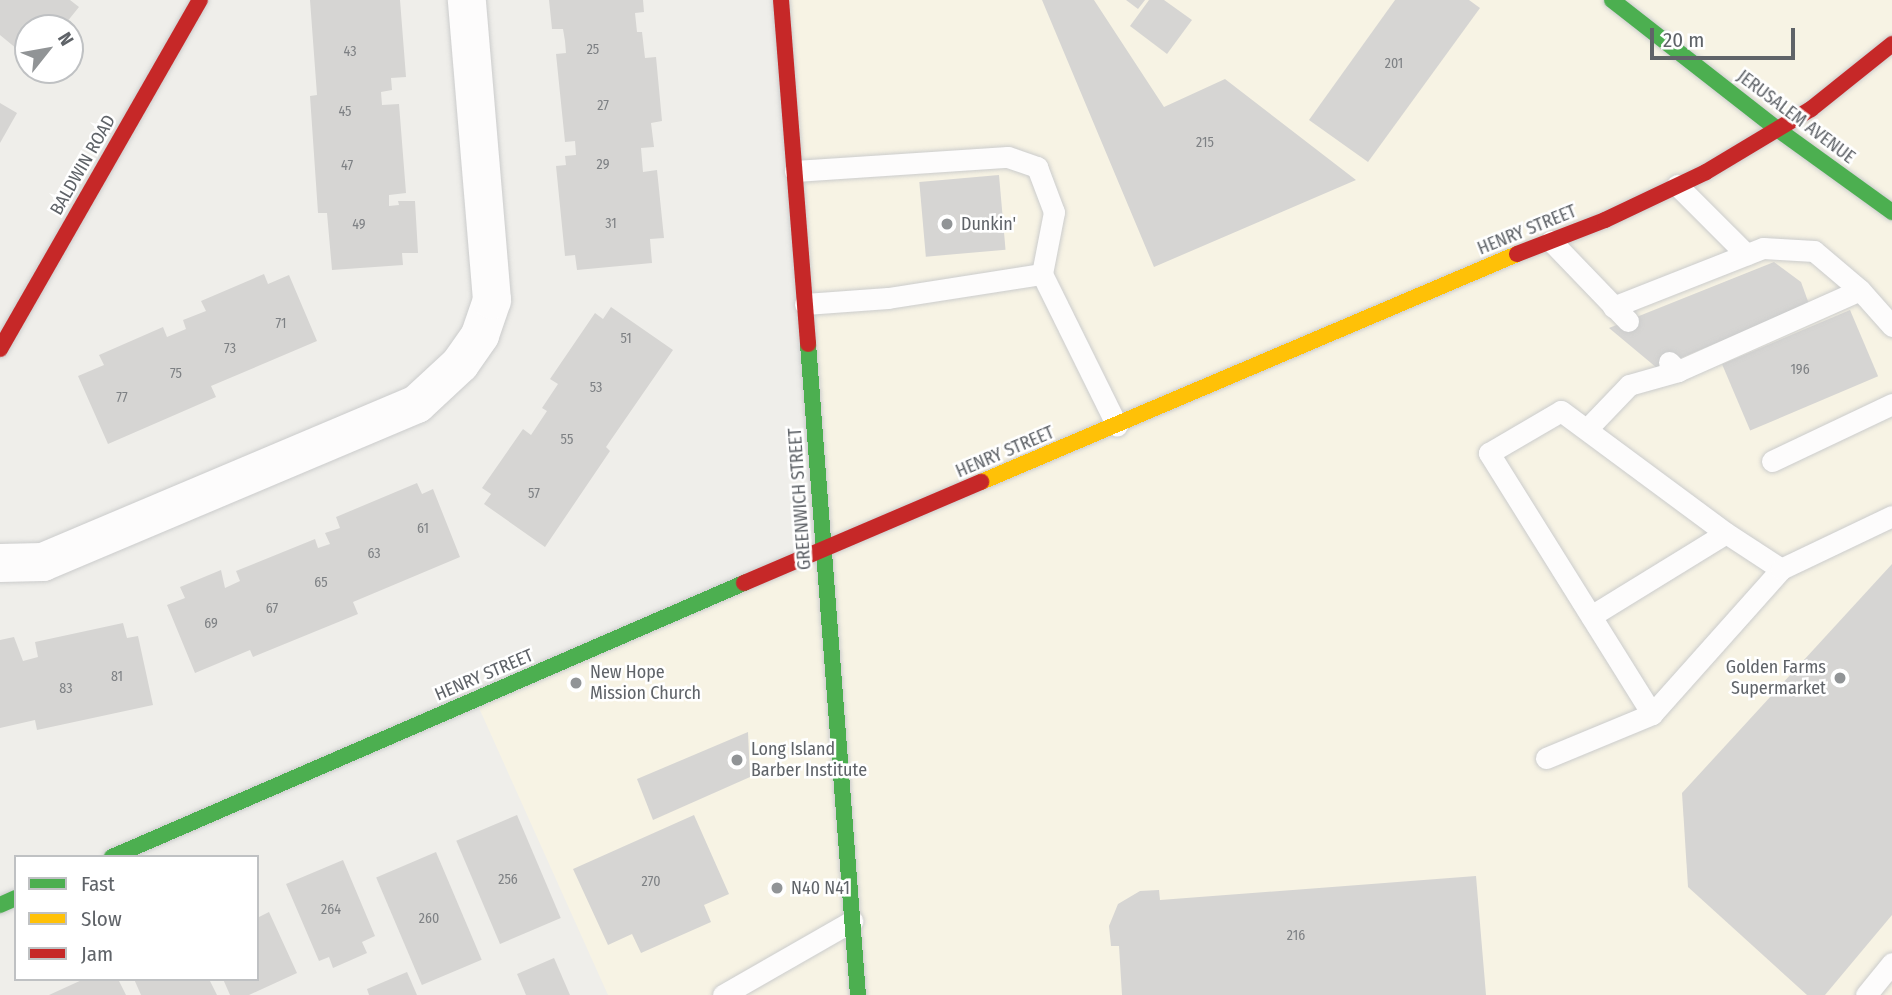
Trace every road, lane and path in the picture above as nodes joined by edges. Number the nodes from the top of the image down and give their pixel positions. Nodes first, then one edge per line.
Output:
1 (200, 0) edge
2 (467, 0) edge
3 (781, 0) edge
4 (1612, 0) edge
5 (1892, 44) edge
6 (1777, 129) junction
7 (794, 171) junction
8 (1677, 185) junction
9 (1892, 212) edge
10 (1551, 241) junction
11 (1746, 254) junction
12 (1042, 274) junction
13 (1860, 290) junction
14 (805, 304) junction
15 (1892, 326) edge
16 (0, 349) edge
17 (1892, 404) edge
18 (1116, 426) junction
19 (1587, 429) junction
20 (1772, 461) dead end
21 (1892, 516) edge
22 (1726, 533) junction
23 (823, 549) junction
24 (0, 563) edge
25 (1781, 569) junction
26 (1591, 616) junction
27 (1652, 714) junction
28 (1546, 758) dead end
29 (117, 855) edge
30 (852, 922) junction
31 (1892, 963) edge
32 (723, 995) edge
33 (858, 995) edge
34 (1866, 995) edge

1 - 16 main road, BALDWIN ROAD
2 - 24 street
3 - 7 main road, GREENWICH STREET
4 - 6 main road, JERUSALEM AVENUE
5 - 6 main road, HENRY STREET
6 - 8 main road, HENRY STREET
6 - 9 main road, JERUSALEM AVENUE
7 - 12 lane
7 - 14 main road, GREENWICH STREET
8 - 10 main road, HENRY STREET
8 - 11 lane
10 - 11 lane
10 - 18 main road, HENRY STREET
11 - 13 lane
12 - 14 lane
12 - 18 lane
13 - 15 lane
13 - 19 lane
14 - 23 main road, GREENWICH STREET
17 - 20 lane
18 - 23 main road, HENRY STREET
19 - 22 lane
19 - 26 lane
21 - 25 lane
22 - 25 lane
22 - 26 lane
23 - 29 main road, HENRY STREET
23 - 30 main road, GREENWICH STREET
25 - 27 lane
26 - 27 lane
27 - 28 lane
30 - 32 lane
30 - 33 main road, GREENWICH STREET
31 - 34 lane

